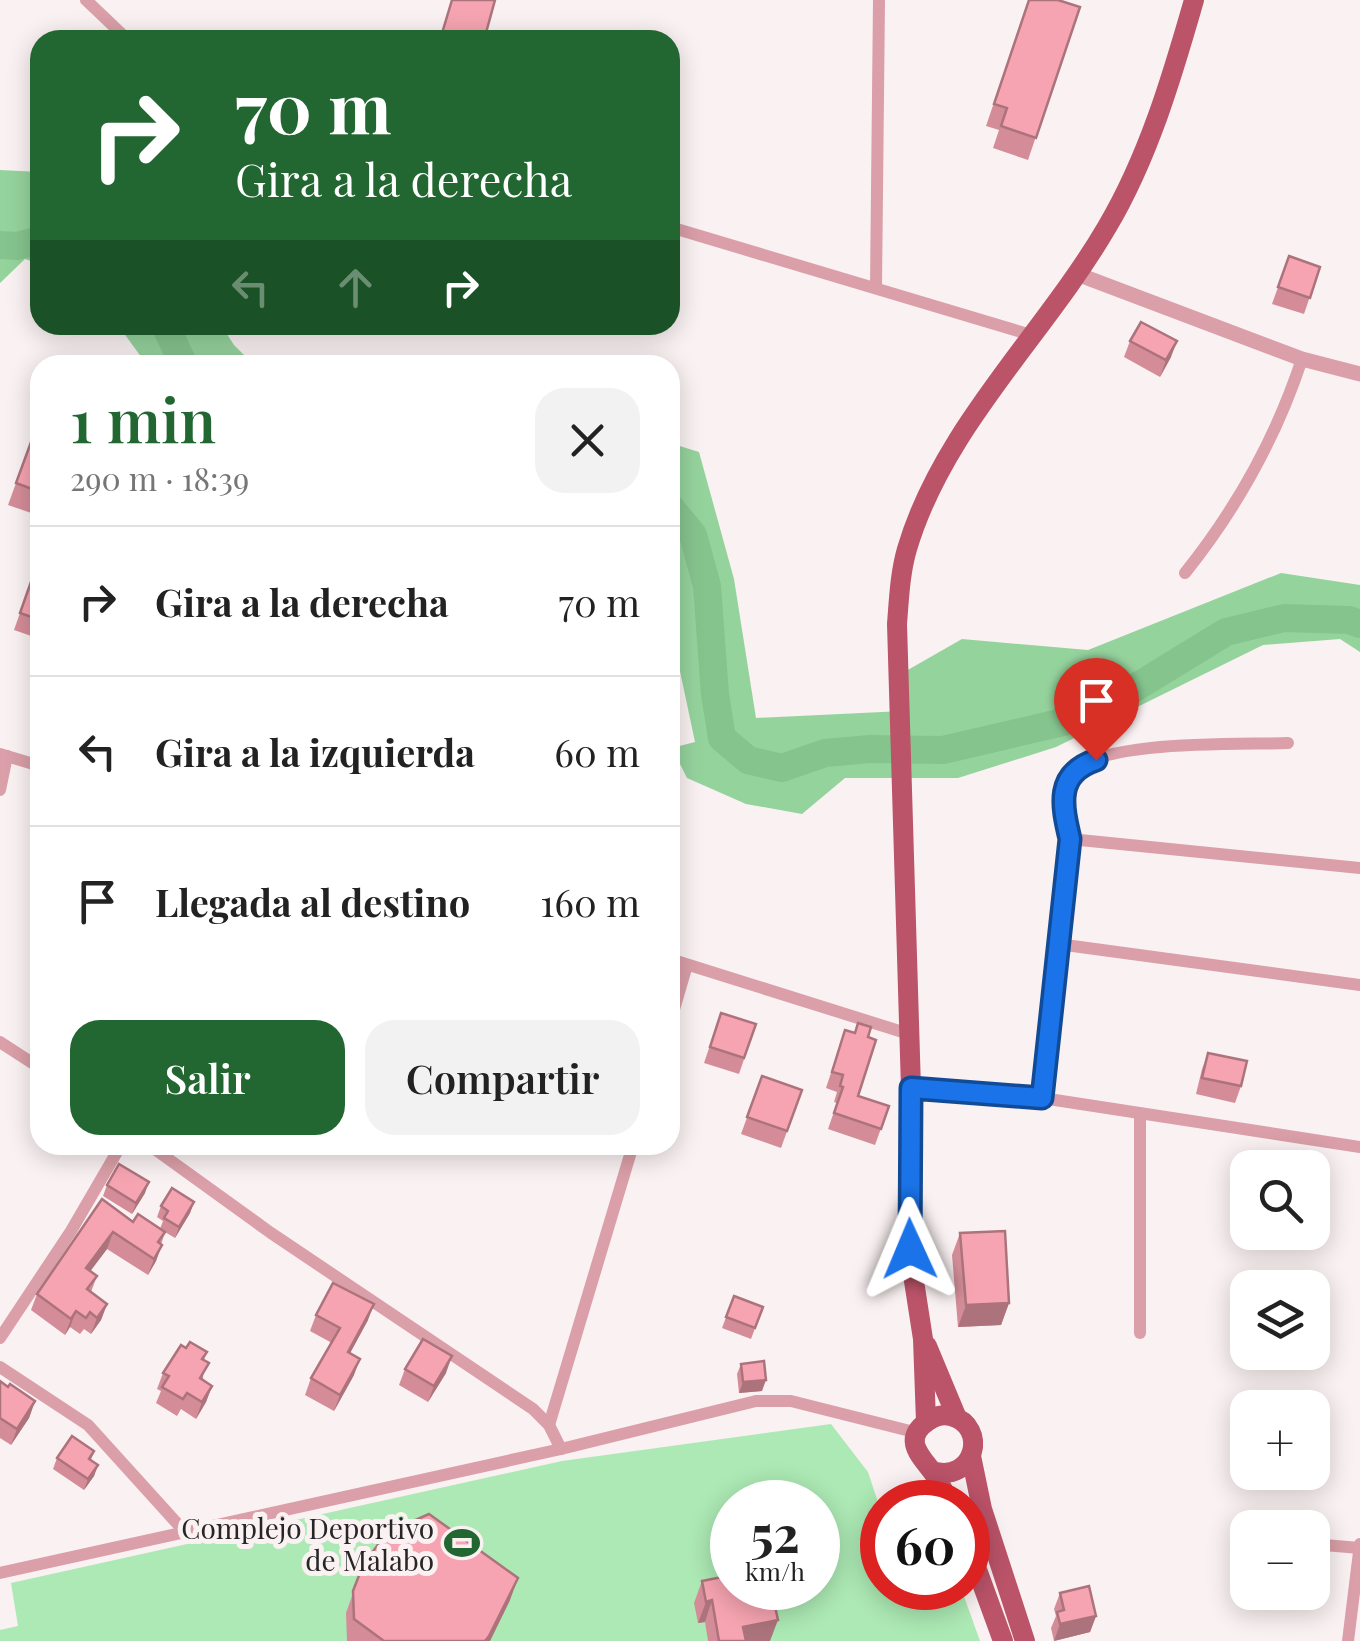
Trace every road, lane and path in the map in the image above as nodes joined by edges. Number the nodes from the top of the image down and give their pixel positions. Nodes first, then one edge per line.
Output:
1 (86, 0) edge
2 (879, 0) edge
3 (1194, 0) edge
4 (118, 30) edge
5 (680, 230) edge
6 (1077, 274) junction
7 (876, 287) junction
8 (1032, 335) junction
9 (1302, 359) junction
10 (1360, 374) edge
11 (1185, 572) dead end
12 (1288, 742) dead end
13 (4, 755) edge
14 (30, 763) edge
15 (0, 790) edge
16 (1070, 839) junction
17 (1360, 868) edge
18 (1058, 944) junction
19 (680, 963) edge
20 (688, 966) junction
21 (1360, 985) edge
22 (680, 991) edge
23 (909, 1034) junction
24 (0, 1042) edge
25 (30, 1062) edge
26 (911, 1088) junction
27 (1042, 1098) junction
28 (1140, 1115) junction
29 (1360, 1147) edge
30 (115, 1155) edge
31 (163, 1155) edge
32 (630, 1155) edge
33 (1140, 1333) dead end
34 (0, 1338) edge
35 (924, 1339) junction
36 (0, 1367) edge
37 (957, 1418) junction
38 (549, 1425) junction
39 (922, 1427) junction
40 (561, 1449) junction
41 (971, 1456) junction
42 (932, 1471) junction
43 (937, 1480) edge
44 (184, 1531) junction
45 (1330, 1545) edge
46 (1360, 1547) edge
47 (0, 1573) edge
48 (990, 1605) edge
49 (1003, 1641) edge
50 (1025, 1641) edge
51 (1348, 1641) edge

1 - 4 street
2 - 7 street
3 - 6 main road
5 - 7 street
6 - 8 main road
6 - 9 street
7 - 8 street
8 - 23 main road
9 - 10 street
9 - 11 street
12 - 16 street
13 - 14 street
13 - 15 street
16 - 17 street
16 - 18 street
18 - 21 street
18 - 27 street
19 - 20 street
20 - 22 street
20 - 23 street
23 - 26 main road
24 - 25 street
26 - 27 street
26 - 35 main road
27 - 28 street
28 - 29 street
28 - 33 street
30 - 34 street
31 - 38 street
32 - 38 street
35 - 37 main road
35 - 39 main road
36 - 44 street
37 - 39 main road
37 - 41 main road
38 - 40 street
39 - 40 street
39 - 42 main road
40 - 44 street
41 - 42 main road
41 - 50 main road
42 - 43 main road
44 - 47 street
45 - 46 street
46 - 51 street
48 - 49 main road

